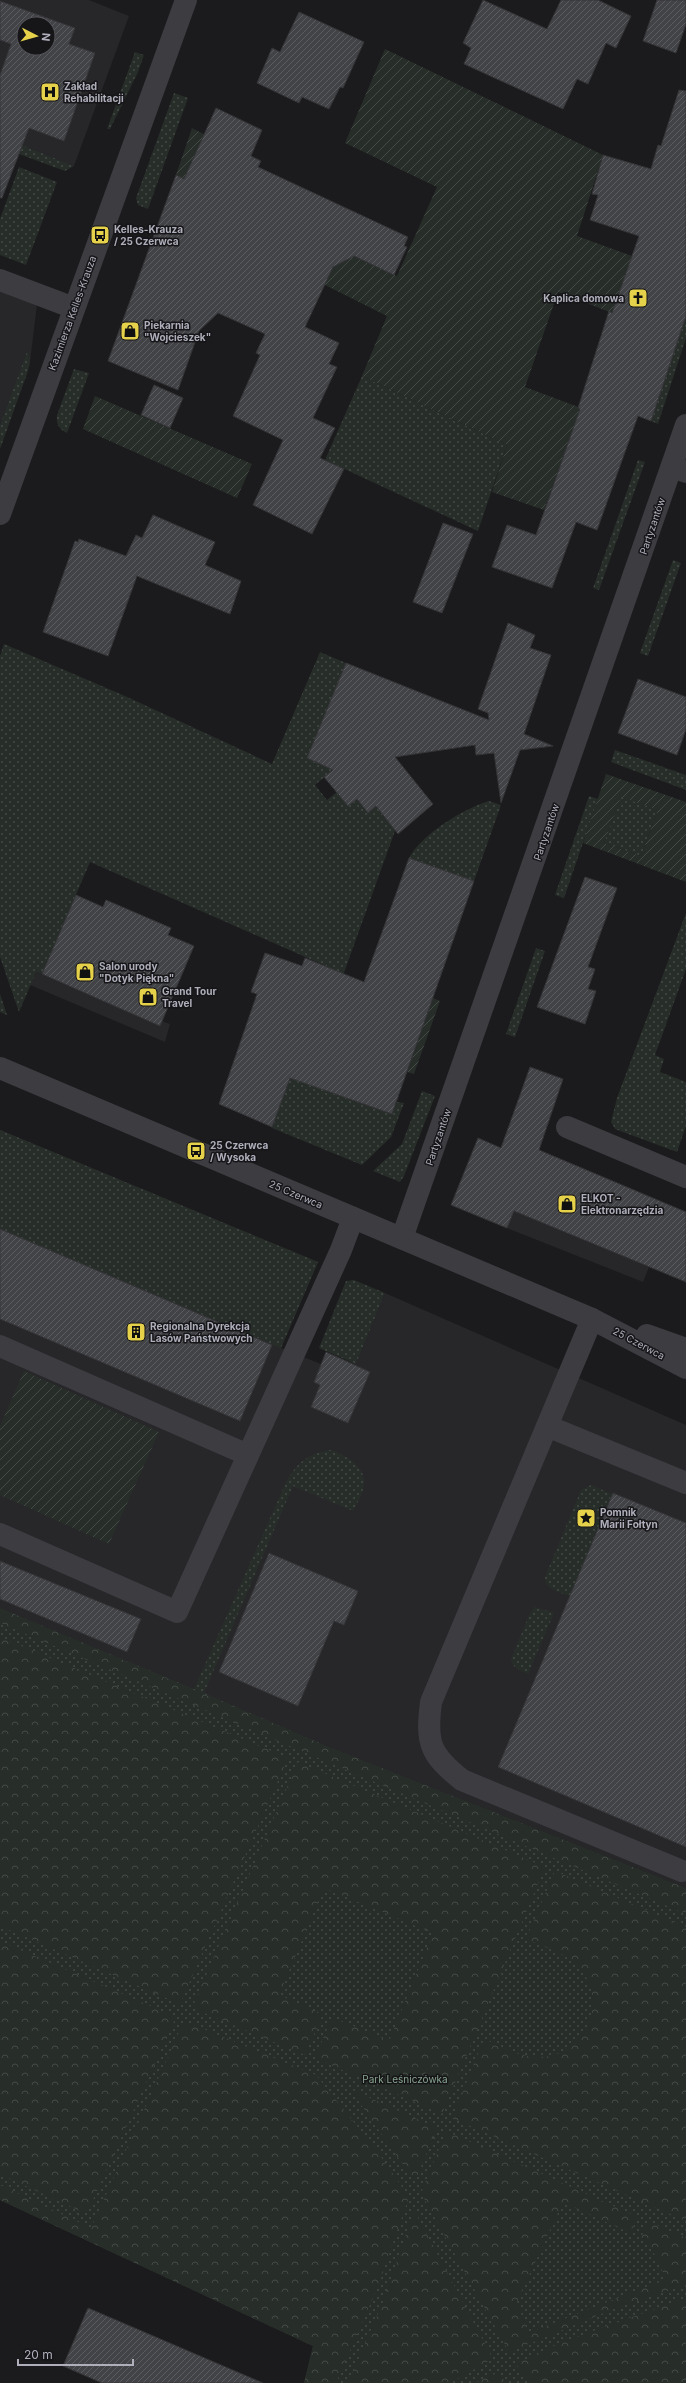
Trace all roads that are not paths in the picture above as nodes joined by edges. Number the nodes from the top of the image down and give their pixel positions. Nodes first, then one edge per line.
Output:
1 (186, 0) edge
2 (0, 280) edge
3 (74, 308) junction
4 (686, 425) edge
5 (679, 469) edge
6 (0, 514) edge
7 (0, 1068) edge
8 (567, 1127) dead end
9 (686, 1176) edge
10 (353, 1218) junction
11 (402, 1238) junction
12 (592, 1319) junction
13 (0, 1346) edge
14 (686, 1349) edge
15 (686, 1368) edge
16 (547, 1426) junction
17 (248, 1455) junction
18 (686, 1484) edge
19 (0, 1534) edge
20 (682, 1871) dead end

1 - 3 street, Kazimierza Kelles-Krauza
2 - 3 street
3 - 6 street, Kazimierza Kelles-Krauza
4 - 5 street, Partyzantów
5 - 11 street, Partyzantów
7 - 10 street, 25 Czerwca
8 - 9 street
10 - 11 street, 25 Czerwca
10 - 17 street
11 - 12 street, 25 Czerwca
12 - 14 street, 25 Czerwca
12 - 15 street, 25 Czerwca
12 - 16 street
13 - 17 street
16 - 18 street
16 - 20 street
17 - 19 street

